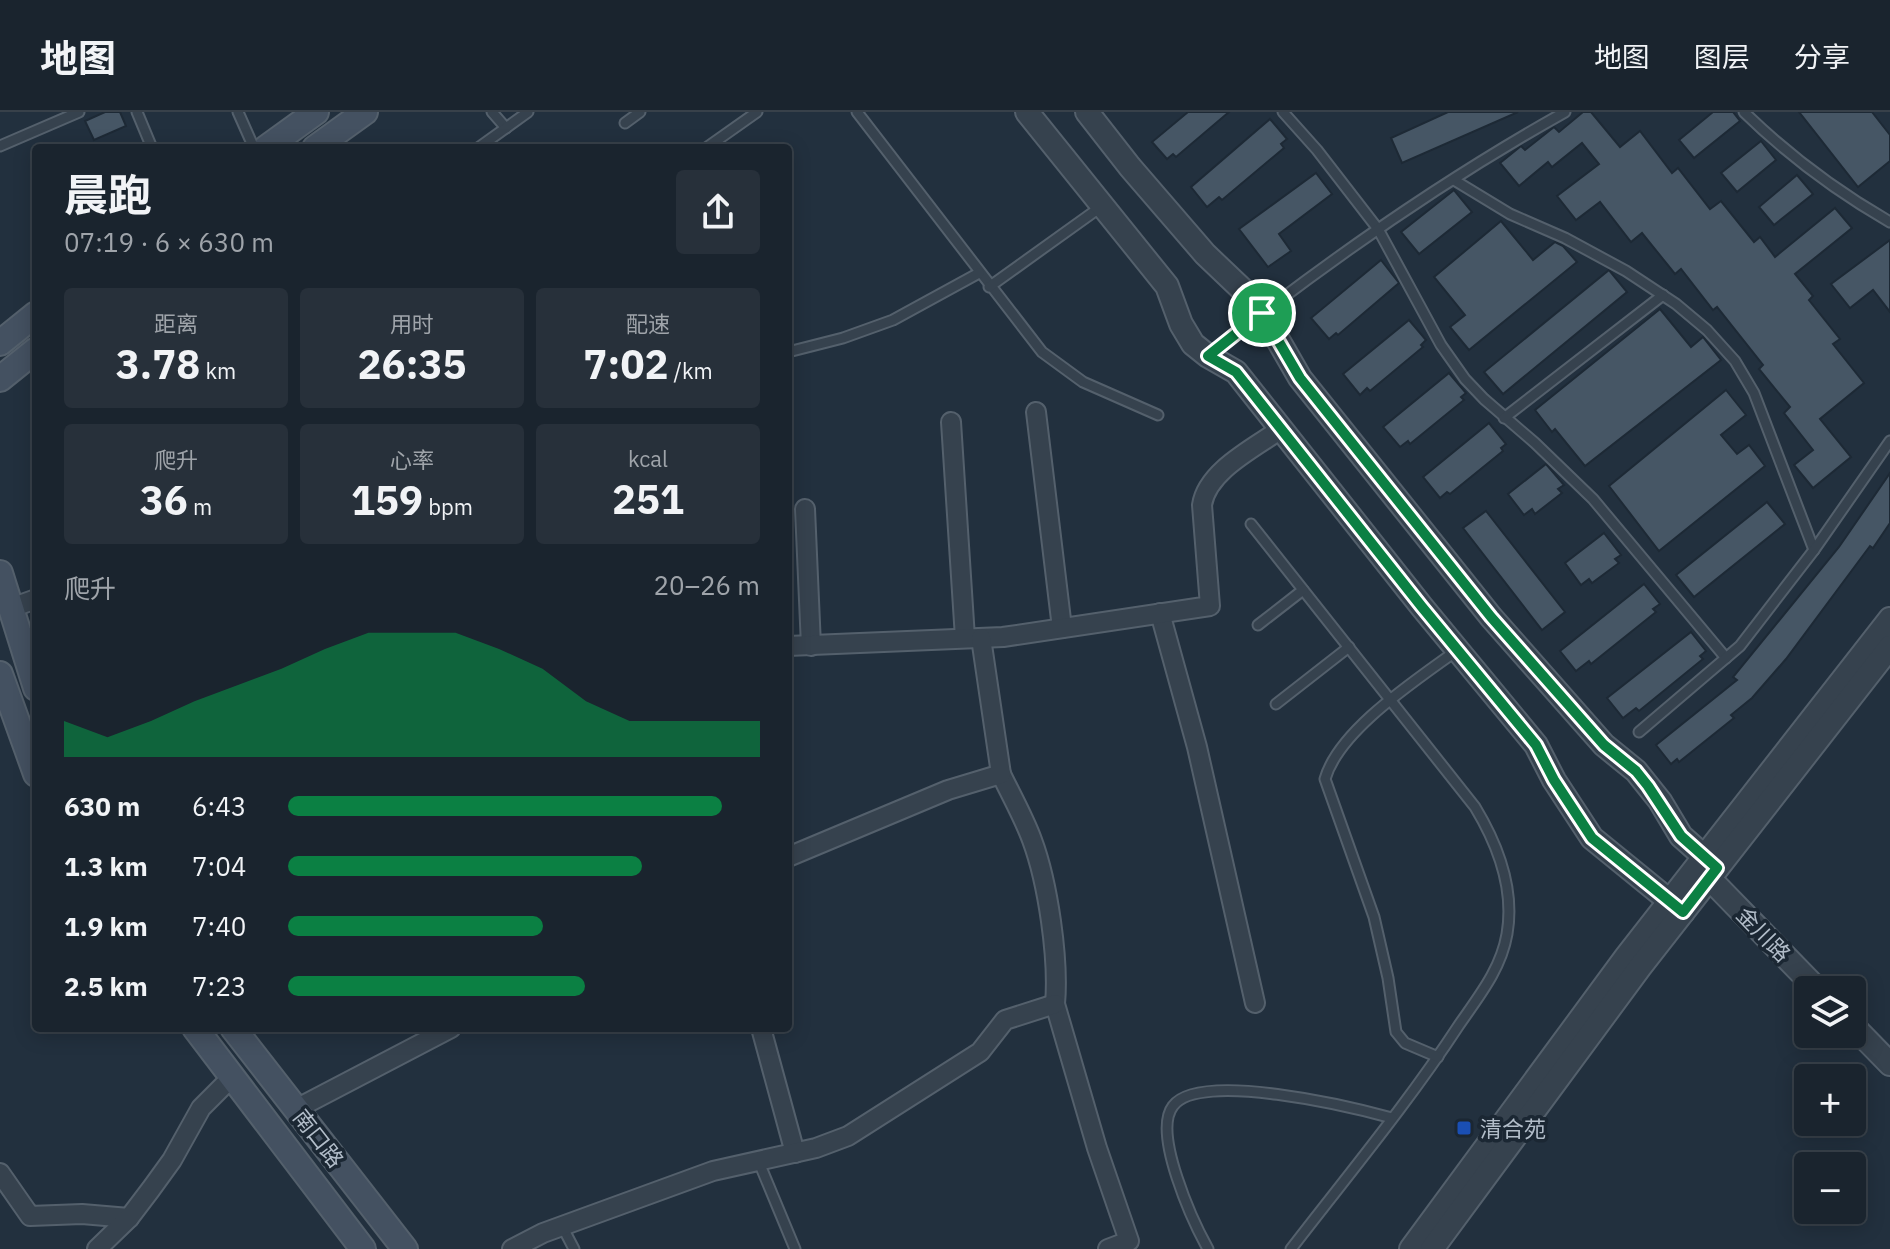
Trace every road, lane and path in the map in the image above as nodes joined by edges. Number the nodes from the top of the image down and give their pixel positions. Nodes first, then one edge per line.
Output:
1 (79, 112) edge
2 (137, 112) edge
3 (238, 112) edge
4 (316, 112) edge
5 (365, 112) edge
6 (492, 112) edge
7 (528, 112) edge
8 (640, 112) edge
9 (757, 112) edge
10 (857, 112) edge
11 (1027, 112) edge
12 (1087, 112) edge
13 (1283, 112) edge
14 (1565, 112) edge
15 (1744, 112) edge
16 (625, 123) dead end
17 (506, 128) junction
18 (150, 144) edge
19 (252, 144) edge
20 (272, 144) edge
21 (321, 144) edge
22 (484, 144) edge
23 (712, 144) edge
24 (0, 146) edge
25 (1454, 180) junction
26 (1102, 206) junction
27 (1890, 222) edge
28 (1378, 229) junction
29 (979, 273) junction
30 (989, 287) junction
31 (1663, 295) junction
32 (1262, 313) junction
33 (32, 317) edge
34 (0, 343) edge
35 (792, 351) edge
36 (32, 353) edge
37 (1208, 356) junction
38 (0, 379) edge
39 (1036, 412) dead end
40 (1158, 415) dead end
41 (1504, 418) junction
42 (951, 422) dead end
43 (1281, 429) junction
44 (1890, 441) edge
45 (805, 509) dead end
46 (1251, 524) dead end
47 (1814, 550) junction
48 (0, 573) edge
49 (1303, 590) junction
50 (32, 600) edge
51 (11, 608) junction
52 (1160, 613) junction
53 (1890, 619) edge
54 (1258, 625) dead end
55 (1062, 628) junction
56 (973, 638) junction
57 (792, 646) edge
58 (811, 646) junction
59 (1349, 647) junction
60 (1890, 647) edge
61 (1457, 650) junction
62 (1726, 658) junction
63 (0, 674) edge
64 (32, 675) edge
65 (1391, 701) junction
66 (1276, 704) dead end
67 (1639, 732) dead end
68 (32, 763) edge
69 (1001, 774) junction
70 (792, 855) edge
71 (1710, 868) junction
72 (1676, 907) junction
73 (1806, 976) edge
74 (1255, 1003) dead end
75 (1055, 1004) junction
76 (198, 1032) edge
77 (236, 1032) edge
78 (762, 1032) edge
79 (417, 1036) edge
80 (1866, 1039) edge
81 (1438, 1057) junction
82 (1890, 1064) edge
83 (232, 1077) junction
84 (296, 1109) junction
85 (1392, 1118) junction
86 (795, 1153) junction
87 (758, 1160) junction
88 (0, 1173) edge
89 (129, 1218) junction
90 (562, 1226) junction
91 (97, 1249) edge
92 (363, 1249) edge
93 (405, 1249) edge
94 (512, 1249) edge
95 (574, 1249) edge
96 (795, 1249) edge
97 (1108, 1249) edge
98 (1208, 1249) edge
99 (1291, 1249) edge
100 (1411, 1249) edge
101 (1432, 1249) edge

1 - 24 lane
2 - 18 lane
3 - 19 lane
4 - 20 main road
5 - 21 main road
6 - 17 lane
7 - 17 lane
8 - 16 lane
9 - 23 lane
10 - 29 lane
11 - 26 street
12 - 32 street, 金川路
13 - 28 lane
14 - 25 lane
15 - 27 lane
17 - 22 lane
25 - 28 lane
25 - 31 lane
26 - 30 lane
26 - 37 street
28 - 32 lane
28 - 41 lane
29 - 30 lane
29 - 35 lane
30 - 40 lane
31 - 41 lane
31 - 47 lane
32 - 37 lane
32 - 71 street, 金川路
33 - 34 main road
36 - 38 main road
37 - 43 street
39 - 55 street
41 - 62 lane
42 - 56 street
43 - 52 street
43 - 61 street
44 - 47 lane
45 - 58 street
46 - 49 lane
47 - 62 lane
48 - 51 main road
49 - 54 lane
49 - 59 lane
50 - 51 street
51 - 64 main road
52 - 55 street
52 - 74 street
53 - 71 street
55 - 56 street
56 - 58 street
56 - 69 street
57 - 58 street
59 - 65 lane
59 - 66 lane
60 - 71 street
61 - 65 lane
61 - 72 street
62 - 67 lane
63 - 68 main road
65 - 81 lane
65 - 81 lane
69 - 70 street
69 - 75 street
71 - 72 street
71 - 73 street, 金川路
72 - 100 street
72 - 101 street
75 - 86 street
75 - 97 street
76 - 83 main road, 南口路
77 - 84 main road, 南口路
78 - 86 street
79 - 84 street
80 - 82 street
81 - 85 lane
83 - 89 street
83 - 92 main road, 南口路
84 - 93 main road, 南口路
85 - 98 lane
85 - 99 lane
86 - 87 street
87 - 90 street
87 - 96 lane
88 - 89 street
89 - 91 street
90 - 94 street
90 - 95 lane

